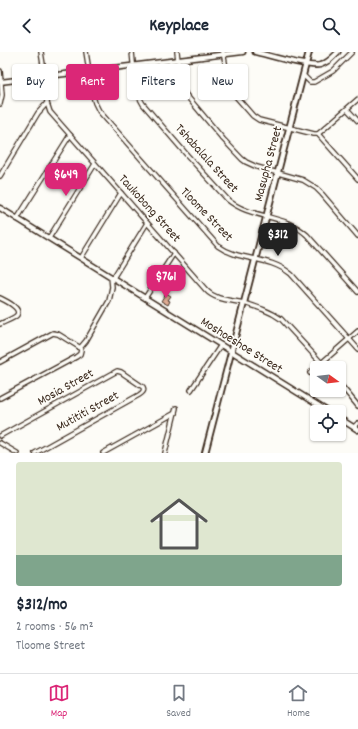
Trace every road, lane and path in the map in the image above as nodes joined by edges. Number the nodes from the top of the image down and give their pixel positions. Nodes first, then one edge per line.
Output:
1 (41, 52) edge
2 (86, 52) edge
3 (132, 52) edge
4 (177, 52) edge
5 (242, 52) edge
6 (256, 52) edge
7 (310, 52) edge
8 (338, 52) edge
9 (352, 52) edge
10 (223, 53) edge
11 (178, 59) junction
12 (43, 64) edge
13 (88, 64) edge
14 (134, 64) edge
15 (141, 64) edge
16 (306, 64) junction
17 (0, 71) edge
18 (303, 75) junction
19 (12, 81) edge
20 (1, 82) edge
21 (358, 99) edge
22 (47, 100) edge
23 (94, 100) edge
24 (141, 100) edge
25 (47, 103) junction
26 (0, 104) edge
27 (347, 109) junction
28 (358, 122) edge
29 (290, 128) junction
30 (318, 134) junction
31 (70, 135) junction
32 (95, 164) junction
33 (278, 172) junction
34 (0, 176) edge
35 (358, 179) edge
36 (121, 193) junction
37 (0, 208) edge
38 (267, 216) junction
39 (17, 219) junction
40 (147, 222) junction
41 (358, 236) edge
42 (50, 238) junction
43 (174, 253) junction
44 (81, 258) junction
45 (256, 258) junction
46 (112, 277) junction
47 (358, 292) edge
48 (0, 298) edge
49 (145, 298) junction
50 (244, 303) junction
51 (0, 324) edge
52 (358, 331) edge
53 (349, 339) junction
54 (221, 345) junction
55 (80, 348) junction
56 (358, 349) edge
57 (231, 352) junction
58 (321, 361) edge
59 (323, 361) edge
60 (0, 362) edge
61 (141, 385) joint
62 (191, 390) dead end
63 (346, 391) edge
64 (0, 398) edge
65 (318, 405) edge
66 (358, 406) edge
67 (176, 408) dead end
68 (175, 413) junction
69 (346, 422) edge
70 (358, 423) edge
71 (356, 428) edge
72 (0, 436) edge
73 (0, 443) edge
74 (17, 453) edge
75 (35, 453) edge
76 (103, 453) edge
77 (165, 453) edge
78 (205, 453) edge

1 - 12 street, Taukobong Street
2 - 13 street, Tloome Street
3 - 14 street, Tshabalala Street
4 - 11 street
5 - 10 street
6 - 16 street
7 - 16 main road, Masupha Street
8 - 16 street
9 - 18 street
10 - 11 street
10 - 29 street
11 - 15 street
11 - 33 street
16 - 18 main road, Masupha Street
17 - 20 street
18 - 29 main road, Masupha Street
19 - 20 street
20 - 26 street
21 - 27 street
22 - 25 street, Taukobong Street
23 - 45 street, Tloome Street
24 - 38 street, Tshabalala Street
25 - 31 street, Taukobong Street
25 - 34 street
27 - 28 street
27 - 30 street
29 - 30 street
29 - 33 main road, Masupha Street
30 - 35 street
31 - 32 street, Taukobong Street
31 - 39 street
32 - 36 street, Taukobong Street
32 - 42 street
33 - 38 main road, Masupha Street
33 - 41 street
36 - 40 street, Taukobong Street
36 - 44 street
37 - 39 street, Moshoeshoe Street
38 - 45 main road, Masupha Street
38 - 47 street, Tshabalala Street
39 - 42 street, Moshoeshoe Street
40 - 43 street, Taukobong Street
40 - 46 street
42 - 44 street, Moshoeshoe Street
43 - 49 street
43 - 50 street, Taukobong Street
44 - 46 street, Moshoeshoe Street
45 - 50 main road, Masupha Street
45 - 53 street, Tloome Street
46 - 49 street, Moshoeshoe Street
46 - 55 street
48 - 51 street
49 - 54 street, Moshoeshoe Street
50 - 57 main road, Masupha Street
50 - 58 street, Taukobong Street
52 - 53 street
53 - 56 street, Tloome Street
53 - 59 street
54 - 57 street, Moshoeshoe Street
54 - 62 street
55 - 60 street
55 - 64 street
57 - 65 street, Moshoeshoe Street
57 - 78 main road, Masupha Street
61 - 72 street, Mosia Street
61 - 75 street, Mutititi Street
63 - 66 street
67 - 68 street
68 - 76 street
68 - 77 street
69 - 71 street
70 - 71 street
73 - 74 street

